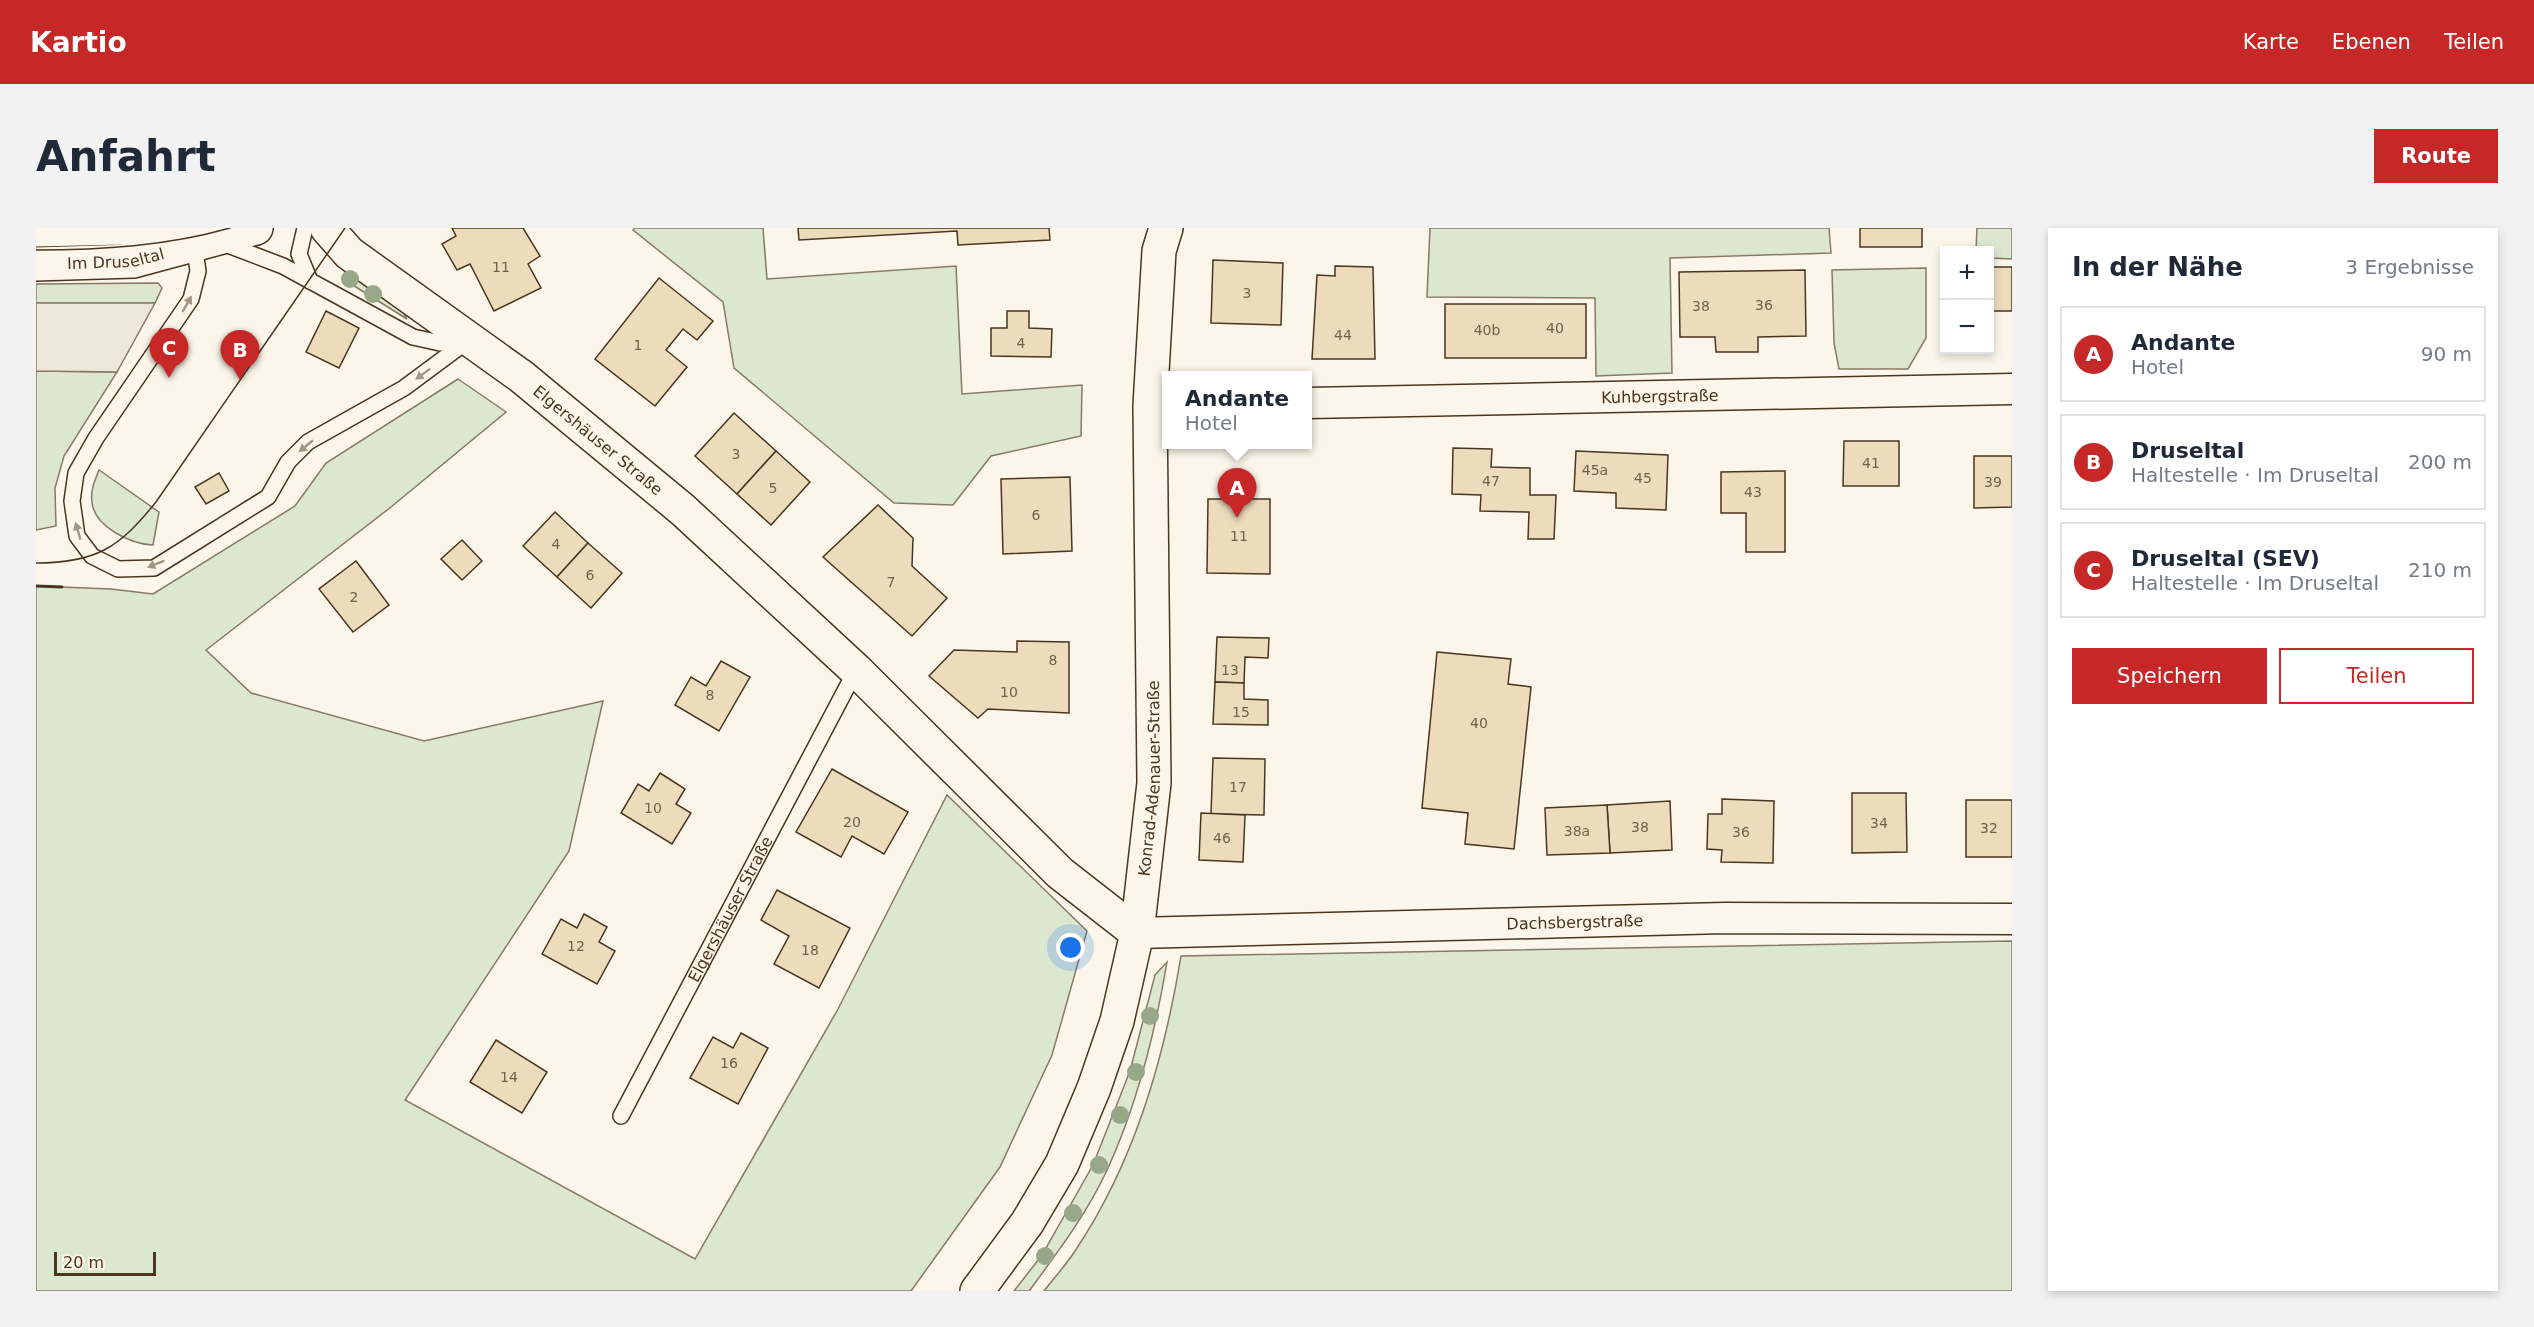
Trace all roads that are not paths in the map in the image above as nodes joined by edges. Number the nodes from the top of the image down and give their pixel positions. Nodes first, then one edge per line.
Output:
1 (256, 228) edge
2 (305, 228) edge
3 (327, 228) edge
4 (1166, 228) edge
5 (36, 230) edge
6 (205, 242) junction
7 (36, 264) edge
8 (310, 280) junction
9 (470, 339) junction
10 (2012, 389) edge
11 (1312, 403) edge
12 (1158, 406) edge
13 (856, 670) junction
14 (2012, 919) edge
15 (1137, 933) junction
16 (621, 1116) dead end
17 (977, 1291) edge

1 - 6 main road, Im Druseltal
2 - 8 lane
3 - 9 main road, Elgershäuser Straße
4 - 12 main road, Konrad-Adenauer-Straße
5 - 6 main road, Im Druseltal
6 - 7 main road, Im Druseltal
6 - 8 lane
9 -> 6 lane
8 - 9 lane
9 - 13 main road, Elgershäuser Straße
10 - 11 street, Kuhbergstraße
12 - 15 main road, Konrad-Adenauer-Straße
13 - 15 main road, Elgershäuser Straße
13 - 16 lane, Elgershäuser Straße
14 - 15 street, Dachsbergstraße
15 - 17 main road, Konrad-Adenauer-Straße

